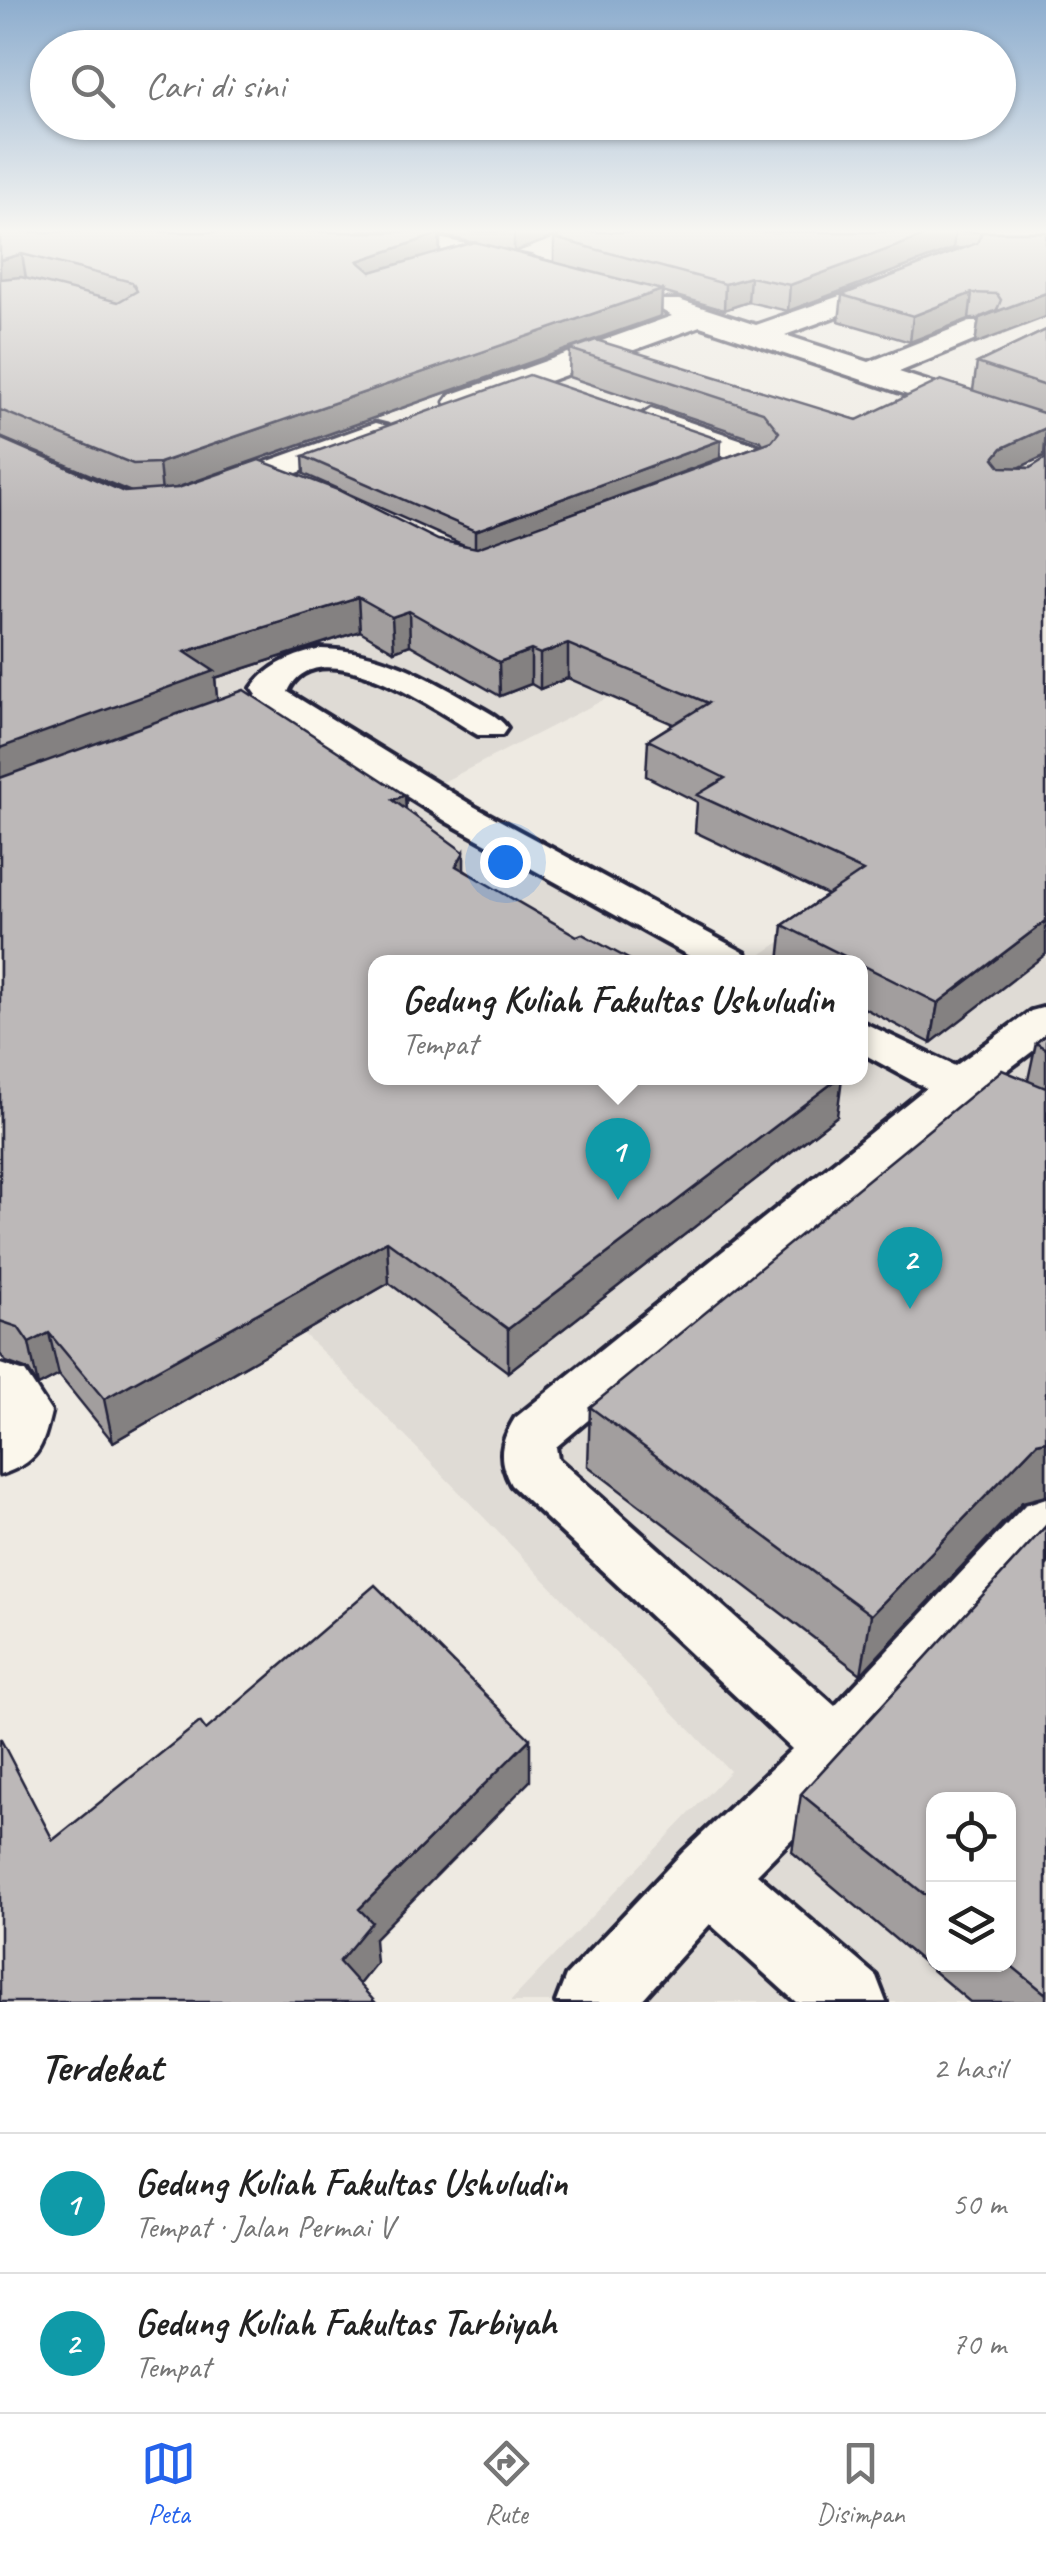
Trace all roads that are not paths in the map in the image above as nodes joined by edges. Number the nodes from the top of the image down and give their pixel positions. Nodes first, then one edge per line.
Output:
1 (676, 325) edge
2 (729, 325) edge
3 (786, 325) edge
4 (980, 328) edge
5 (757, 335) junction
6 (875, 370) junction
7 (529, 378) junction
8 (584, 396) edge
9 (620, 408) edge
10 (440, 410) edge
11 (405, 422) edge
12 (1046, 430) edge
13 (264, 474) junction
14 (675, 492) edge
15 (318, 496) edge
16 (183, 503) edge
17 (276, 699) junction
18 (490, 728) dead end
19 (184, 734) edge
20 (717, 955) edge
21 (1046, 1020) edge
22 (868, 1038) edge
23 (956, 1087) junction
24 (1046, 1133) edge
25 (0, 1391) edge
26 (0, 1446) edge
27 (1046, 1522) edge
28 (837, 1749) junction
29 (707, 1876) junction
30 (592, 2002) edge
31 (850, 2002) edge

1 - 7 street
2 - 5 street
3 - 5 street
4 - 6 street
5 - 6 street
6 - 12 street
7 - 8 street
7 - 10 street
9 - 14 street
11 - 13 street
13 - 15 street
13 - 16 street
17 - 18 lane
17 - 19 lane
17 - 20 lane
21 - 23 lane
22 - 23 lane
23 - 24 lane
23 - 28 lane
25 - 26 street
27 - 28 lane
28 - 29 lane
29 - 30 lane
29 - 31 lane

